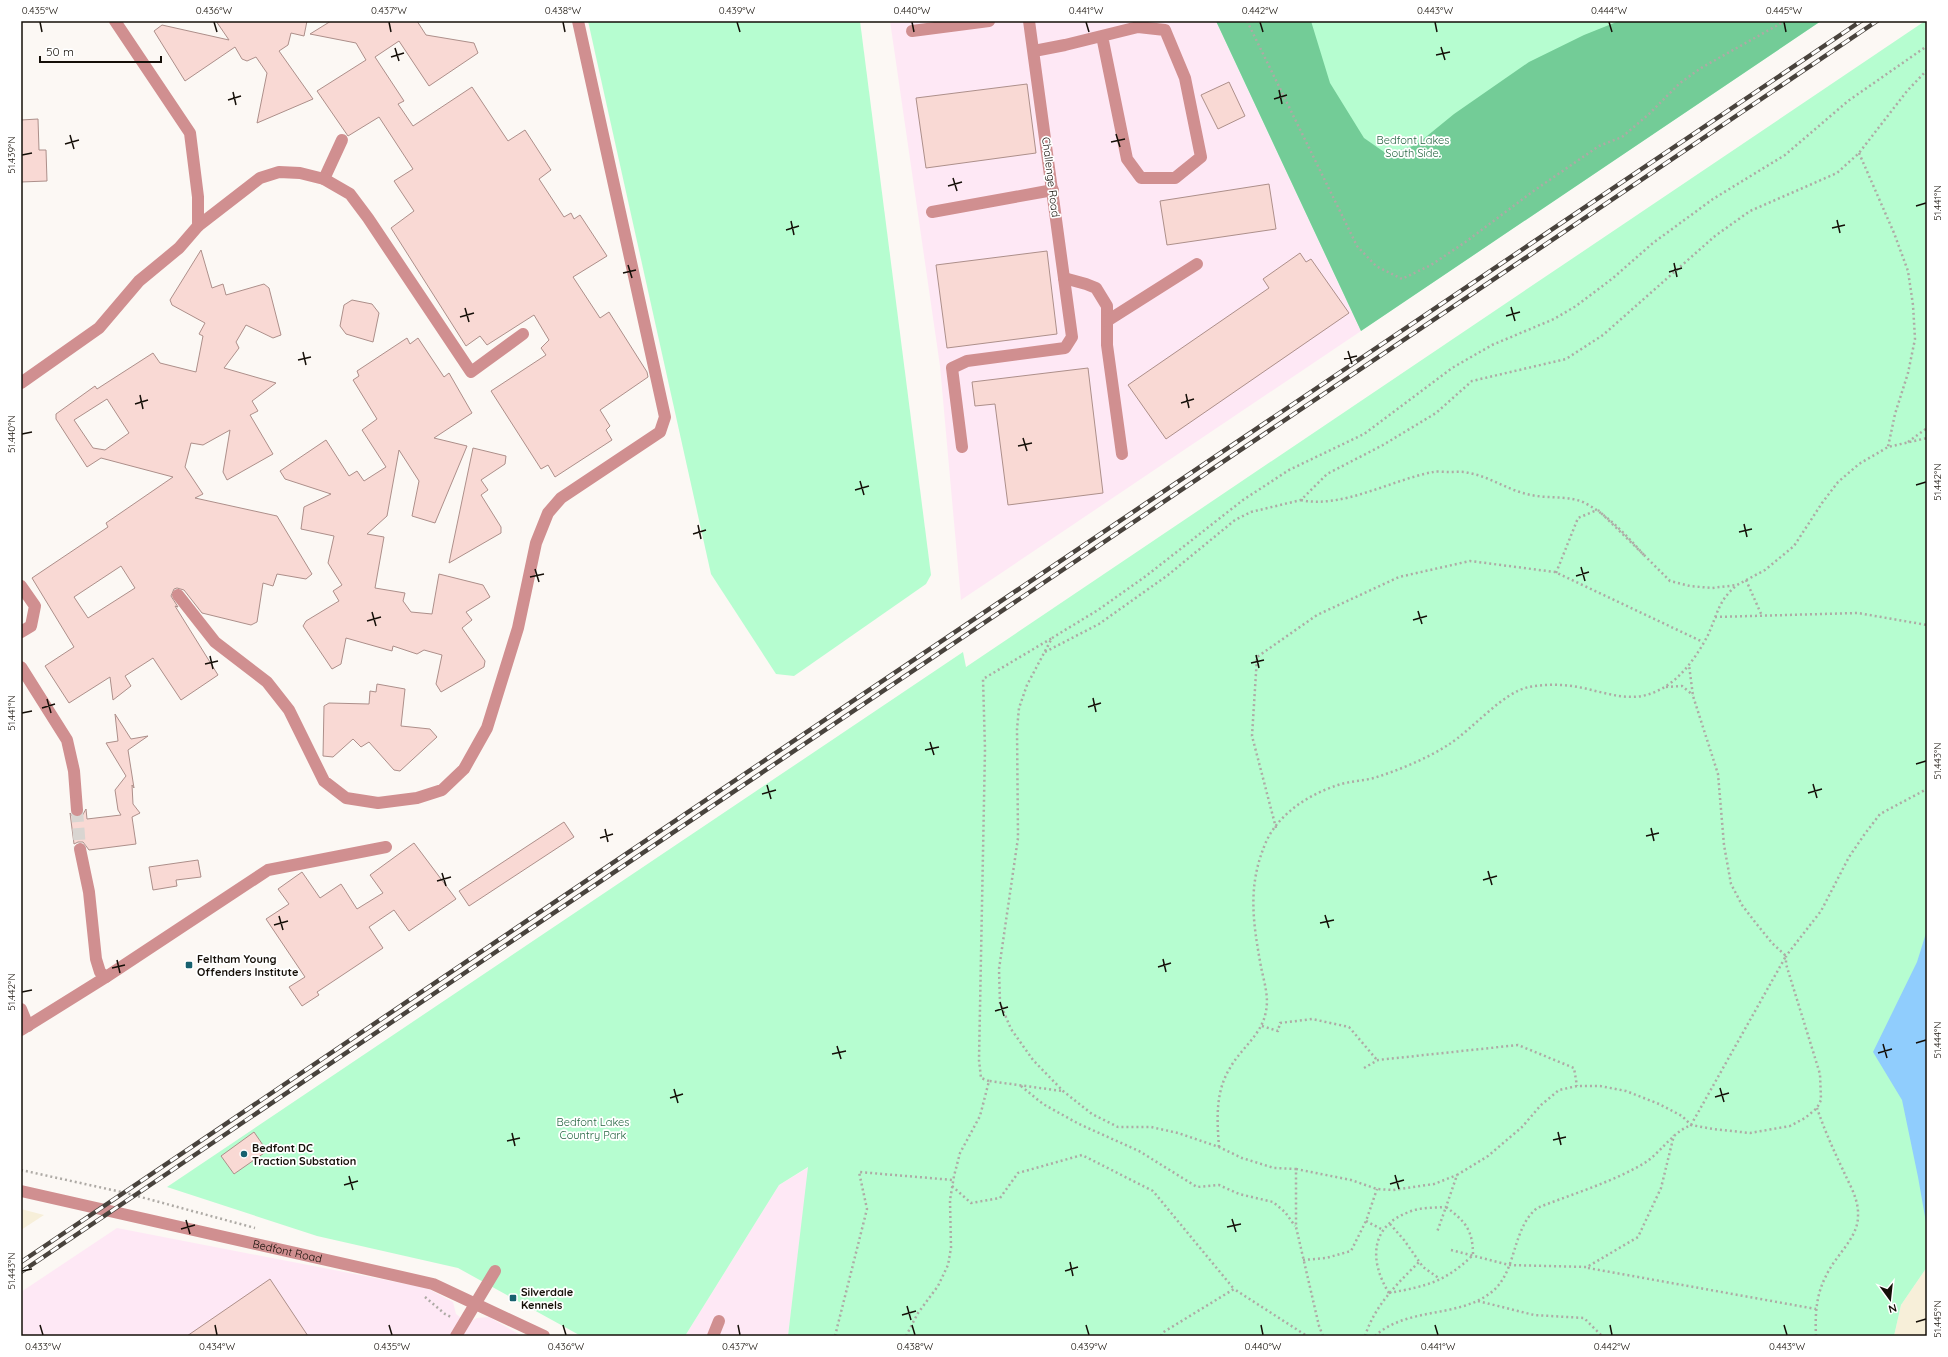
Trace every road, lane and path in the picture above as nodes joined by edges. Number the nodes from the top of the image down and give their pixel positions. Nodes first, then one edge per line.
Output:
1 (115, 21) edge
2 (578, 21) edge
3 (990, 21) edge
4 (1029, 21) edge
5 (1246, 21) edge
6 (1785, 21) edge
7 (912, 31) dead end
8 (1102, 36) junction
9 (1927, 46) edge
10 (1034, 51) junction
11 (1927, 70) edge
12 (342, 140) dead end
13 (1859, 153) junction
14 (324, 179) junction
15 (1053, 190) junction
16 (932, 212) dead end
17 (198, 226) junction
18 (1197, 264) dead end
19 (1064, 278) junction
20 (1107, 321) junction
21 (523, 334) dead end
22 (21, 383) edge
23 (1927, 428) edge
24 (1927, 438) edge
25 (1906, 443) junction
26 (962, 447) dead end
27 (1888, 447) junction
28 (1122, 454) dead end
29 (1301, 500) junction
30 (1598, 510) junction
31 (1556, 573) junction
32 (1746, 580) junction
33 (1737, 585) junction
34 (21, 586) edge
35 (178, 595) dead end
36 (1762, 616) junction
37 (1715, 617) junction
38 (1927, 625) edge
39 (21, 632) edge
40 (1052, 638) junction
41 (1703, 642) junction
42 (1044, 653) junction
43 (1689, 665) junction
44 (21, 667) edge
45 (1666, 687) junction
46 (1693, 696) junction
47 (1927, 789) edge
48 (77, 810) tunnel mouth
49 (1276, 828) junction
50 (386, 847) dead end
51 (80, 849) tunnel mouth
52 (1786, 956) junction
53 (106, 977) junction
54 (21, 1008) edge
55 (1262, 1026) junction
56 (25, 1028) edge
57 (1377, 1060) junction
58 (1364, 1068) dead end
59 (989, 1080) junction
60 (1021, 1085) junction
61 (1577, 1086) junction
62 (1062, 1091) junction
63 (1817, 1108) junction
64 (1691, 1125) junction
65 (1674, 1135) junction
66 (1219, 1147) junction
67 (1296, 1169) junction
68 (21, 1170) edge
69 (1457, 1175) junction
70 (953, 1180) junction
71 (952, 1186) junction
72 (1377, 1189) junction
73 (21, 1192) edge
74 (169, 1204) dead end
75 (1446, 1207) junction
76 (1366, 1221) junction
77 (1390, 1224) junction
78 (1296, 1227) junction
79 (1383, 1230) junction
80 (1437, 1232) dead end
81 (1451, 1250) dead end
82 (1473, 1255) junction
83 (1303, 1260) junction
84 (1419, 1262) junction
85 (1509, 1265) junction
86 (1587, 1268) junction
87 (495, 1271) dead end
88 (1440, 1279) junction
89 (1234, 1289) junction
90 (1389, 1293) junction
91 (422, 1295) dead end
92 (1476, 1301) junction
93 (475, 1303) junction
94 (1816, 1309) junction
95 (719, 1321) dead end
96 (464, 1323) junction
97 (456, 1336) edge
98 (544, 1336) edge
99 (713, 1336) edge
100 (835, 1336) edge
101 (906, 1336) edge
102 (1162, 1336) edge
103 (1307, 1336) edge
104 (1324, 1336) edge
105 (1365, 1336) edge
106 (1375, 1336) edge
107 (1602, 1336) edge
108 (1816, 1336) edge

1 - 17 street
2 - 35 street
3 - 7 street
4 - 10 street, Challenge Road
5 - 6 path
8 - 8 street
8 - 10 street
9 - 40 path
10 - 15 street, Challenge Road
11 - 13 path
12 - 14 street
13 - 27 path
13 - 29 path
14 - 17 street
14 - 21 street
15 - 16 street
15 - 19 street, Challenge Road
17 - 22 street
18 - 20 street
19 - 20 street
19 - 26 street, Challenge Road
20 - 28 street
23 - 25 path
24 - 25 path
25 - 27 path
27 - 32 path
29 - 30 path
29 - 42 path
30 - 30 path
30 - 31 path
30 - 33 path
31 - 41 path
31 - 49 path
32 - 33 path
32 - 36 path
33 - 37 path
34 - 39 street
36 - 37 path
36 - 38 path
37 - 41 path
40 - 42 path
40 - 59 path
41 - 43 path
42 - 62 path
43 - 45 path
43 - 46 path
44 - 48 street
45 - 46 path
45 - 49 path
46 - 52 path
47 - 52 path
49 - 55 path
50 - 53 street
51 - 53 street
52 - 63 path
52 - 64 path
53 - 56 street
54 - 56 street
55 - 57 path
55 - 66 path
57 - 58 path
57 - 61 path
59 - 60 path
59 - 70 path
60 - 62 path
60 - 78 path
61 - 64 path
61 - 69 path
62 - 66 path
63 - 64 path
63 - 94 path
64 - 65 path
65 - 85 path
65 - 86 path
66 - 67 path
67 - 72 path
67 - 78 path
68 - 74 path
69 - 72 path
69 - 75 path
70 - 71 path
70 - 100 path
71 - 89 path
71 - 101 path
72 - 76 path
73 - 93 street, Bedfont Road
75 - 77 path
75 - 80 path
75 - 82 path
76 - 79 path
76 - 83 path
77 - 79 path
77 - 84 path
78 - 83 path
79 - 90 path
81 - 82 path
82 - 85 path
82 - 88 path
83 - 104 path
84 - 88 path
84 - 90 path
85 - 86 path
85 - 92 path
86 - 94 path
87 - 93 street
88 - 90 path
89 - 102 path
89 - 103 path
90 - 105 path
91 - 96 path
92 - 106 path
92 - 107 path
93 - 96 street
93 - 98 street, Bedfont Road
94 - 108 path
95 - 99 street
96 - 97 street

